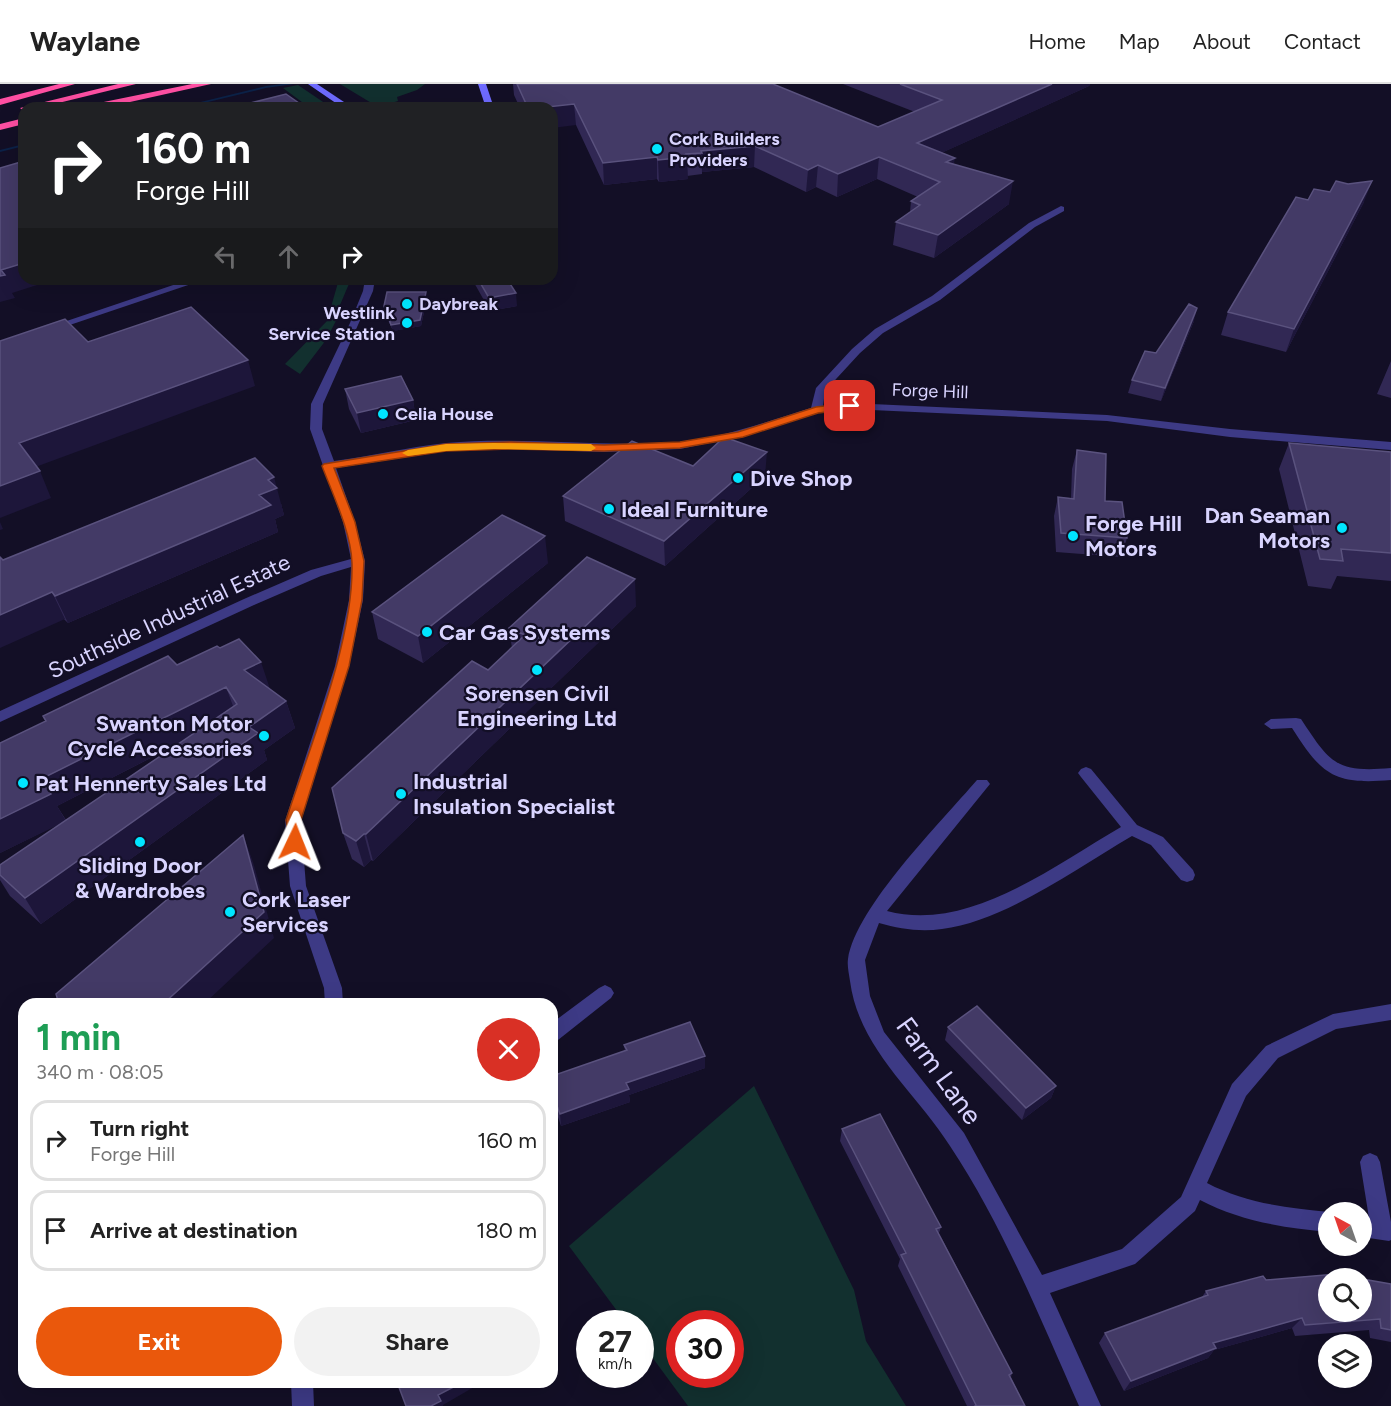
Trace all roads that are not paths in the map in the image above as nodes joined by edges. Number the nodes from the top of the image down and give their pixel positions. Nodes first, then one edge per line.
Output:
1 (70, 84) edge
2 (131, 84) edge
3 (179, 84) edge
4 (206, 84) edge
5 (312, 84) edge
6 (482, 84) edge
7 (0, 102) edge
8 (53, 102) edge
9 (103, 102) edge
10 (118, 102) edge
11 (340, 102) edge
12 (488, 102) edge
13 (18, 123) edge
14 (0, 127) edge
15 (1061, 209) dead end
16 (183, 285) edge
17 (369, 285) edge
18 (39, 332) edge
19 (816, 410) junction
20 (1391, 446) edge
21 (328, 466) junction
22 (358, 561) junction
23 (0, 717) edge
24 (1271, 724) dead end
25 (1086, 773) dead end
26 (1391, 774) edge
27 (982, 784) dead end
28 (1131, 829) junction
29 (1187, 875) dead end
30 (875, 915) junction
31 (605, 993) dead end
32 (333, 996) edge
33 (1391, 1012) edge
34 (558, 1029) edge
35 (1370, 1162) dead end
36 (1195, 1187) junction
37 (1318, 1221) edge
38 (1378, 1230) edge
39 (1037, 1287) junction
40 (302, 1388) edge
41 (303, 1406) edge
42 (1090, 1406) edge

1 - 7 highway
2 - 8 highway
3 - 9 highway
4 - 10 highway
5 - 11 street
6 - 12 street
13 - 14 highway
15 - 19 street
16 - 18 street
17 - 21 street
19 - 20 street, Forge Hill
19 - 21 street, Forge Hill
21 - 22 street
22 - 23 street, Southside Industrial Estate
22 - 32 street
24 - 26 street
25 - 28 street
27 - 30 street, Farm Lane
28 - 29 street
28 - 30 street
30 - 39 street, Farm Lane
31 - 34 street
33 - 36 street
35 - 38 street
36 - 37 street
36 - 39 street
39 - 42 street, Farm Lane
40 - 41 street

